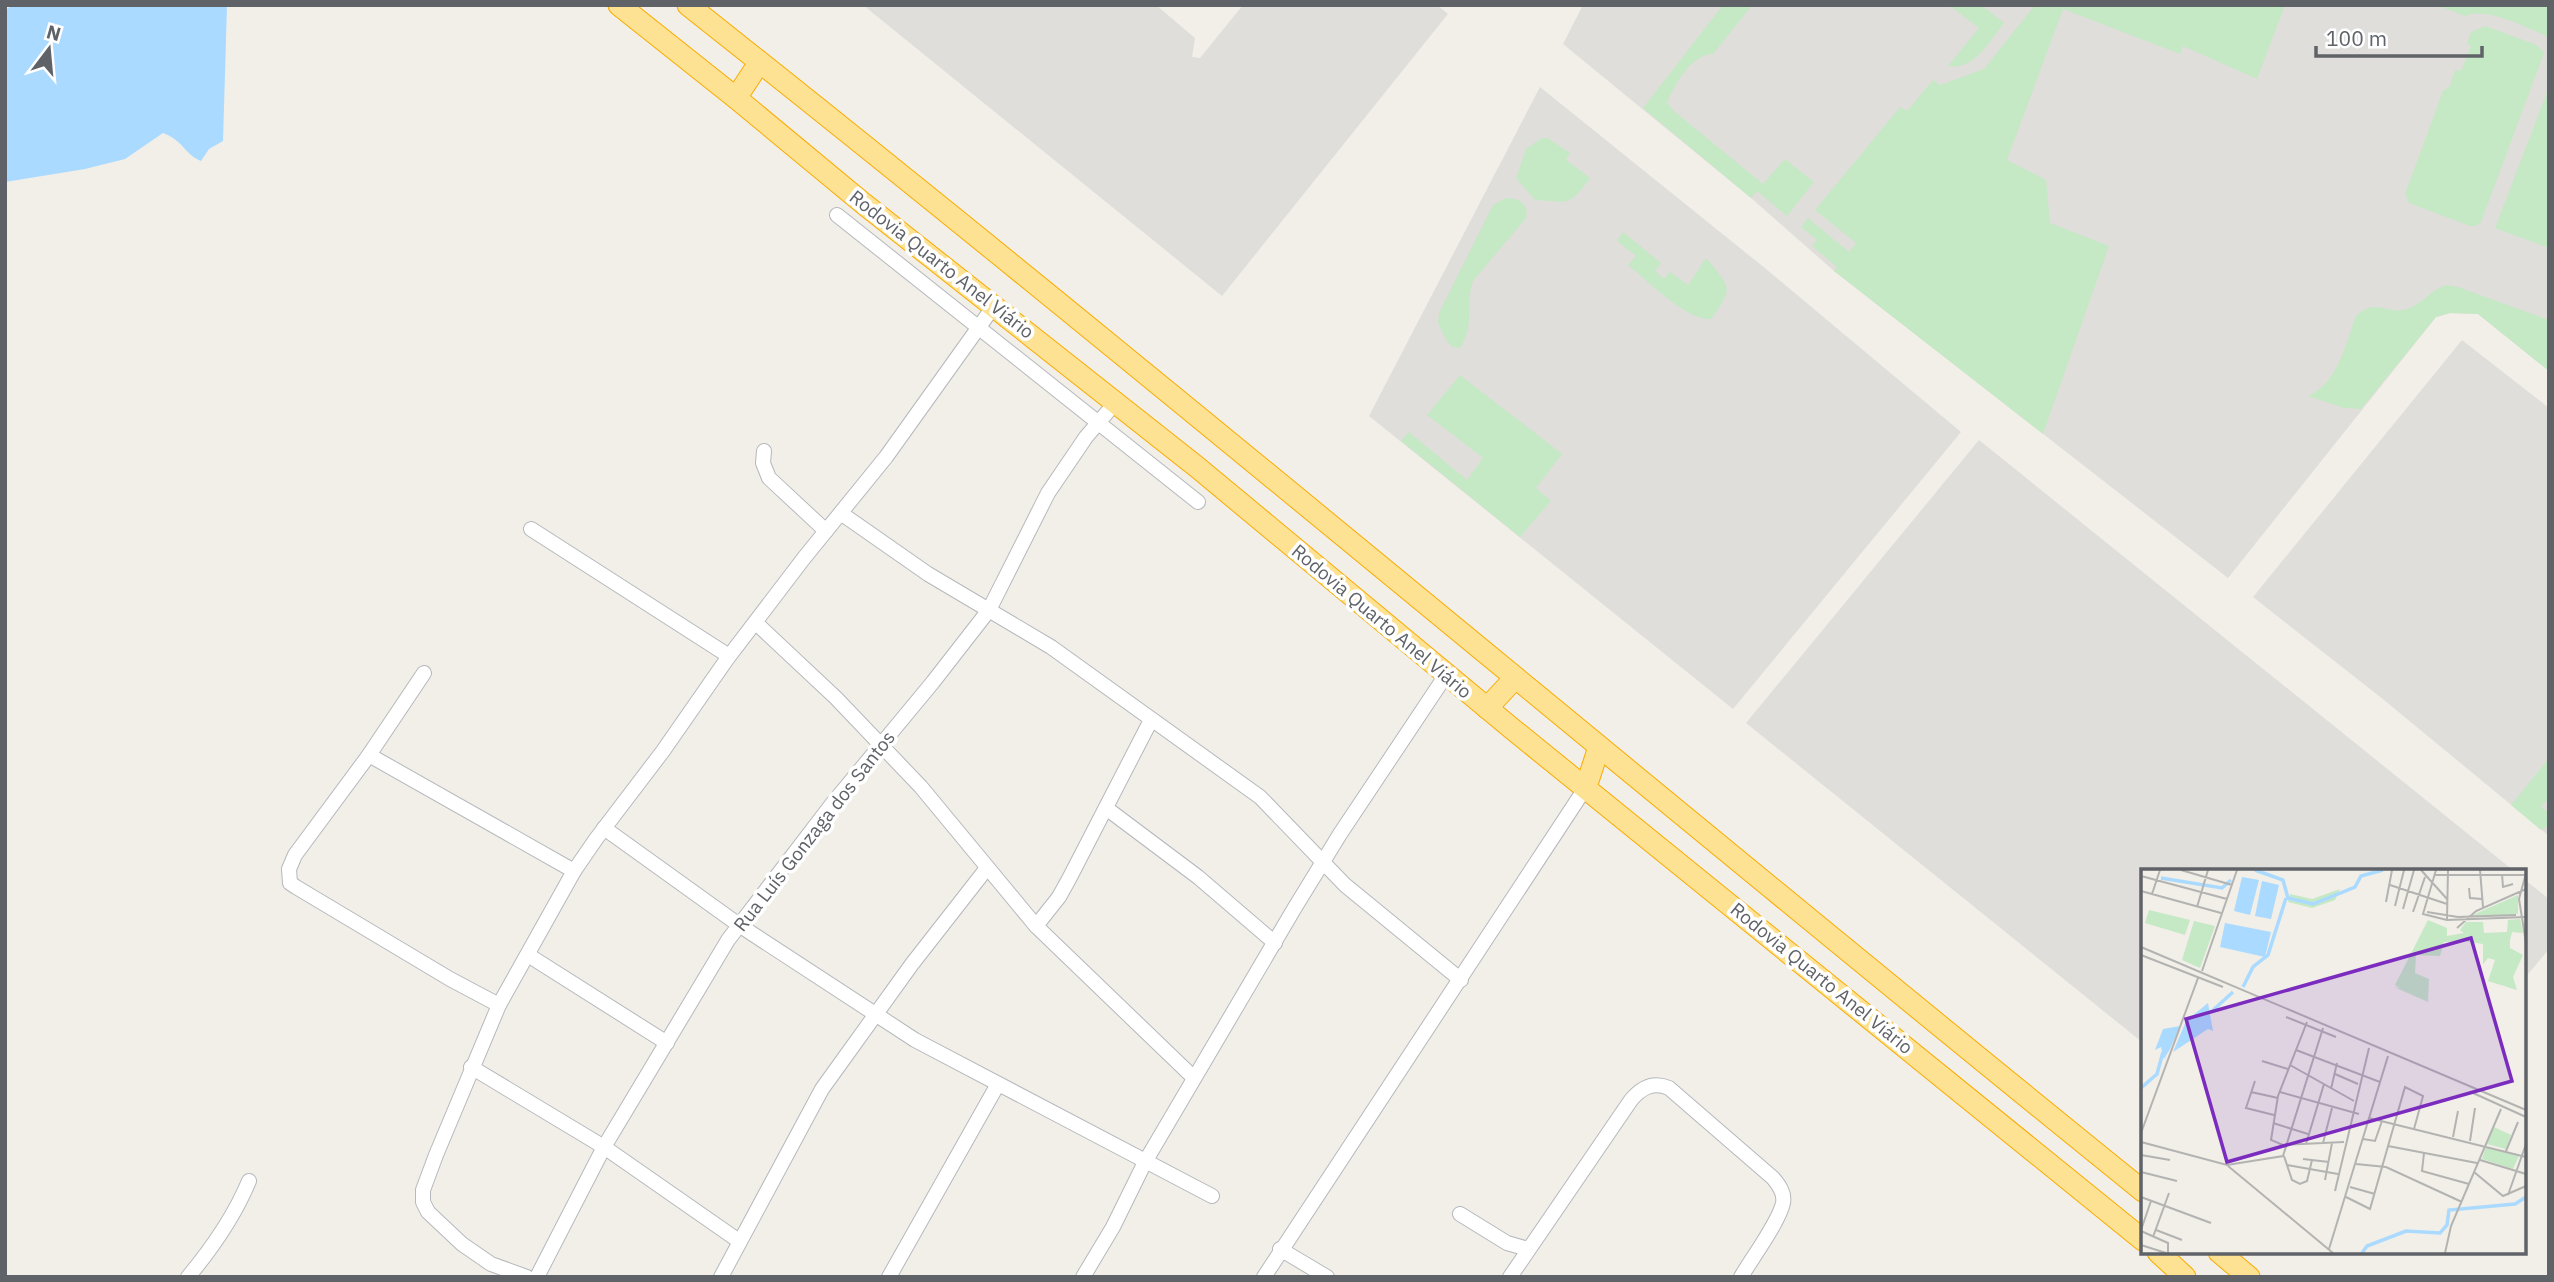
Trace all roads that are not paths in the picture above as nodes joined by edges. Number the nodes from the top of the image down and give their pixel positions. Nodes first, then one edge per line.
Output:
1 (619, 5) edge
2 (688, 5) edge
3 (759, 63) junction
4 (736, 97) junction
5 (837, 215) dead end
6 (994, 306) junction
7 (978, 327) junction
8 (1177, 401) junction
9 (1116, 402) junction
10 (1098, 422) junction
11 (1153, 431) junction
12 (764, 451) dead end
13 (1198, 502) dead end
14 (842, 514) junction
15 (531, 529) dead end
16 (826, 531) junction
17 (989, 610) junction
18 (756, 623) junction
19 (729, 656) junction
20 (424, 673) dead end
21 (1446, 675) junction
22 (1515, 678) junction
23 (1488, 708) junction
24 (1151, 720) junction
25 (881, 745) junction
26 (1599, 747) junction
27 (369, 755) junction
28 (1587, 788) junction
29 (1106, 808) junction
30 (604, 828) junction
31 (1322, 863) junction
32 (987, 868) junction
33 (574, 872) junction
34 (739, 925) junction
35 (1036, 926) junction
36 (1275, 943) junction
37 (528, 955) junction
38 (1461, 980) junction
39 (499, 1005) junction
40 (875, 1015) junction
41 (667, 1043) junction
42 (471, 1067) junction
43 (1194, 1079) junction
44 (998, 1084) junction
45 (604, 1147) junction
46 (1145, 1162) junction
47 (249, 1181) dead end
48 (2141, 1189) edge
49 (1212, 1196) dead end
50 (1460, 1214) dead end
51 (2141, 1238) edge
52 (739, 1241) junction
53 (1280, 1249) junction
54 (1528, 1249) junction
55 (2160, 1254) edge
56 (2221, 1254) edge
57 (188, 1277) edge
58 (527, 1277) edge
59 (537, 1277) edge
60 (721, 1277) edge
61 (889, 1277) edge
62 (1083, 1277) edge
63 (1264, 1277) edge
64 (1327, 1277) edge
65 (1510, 1277) edge
66 (1741, 1277) edge
67 (2185, 1277) edge
68 (2249, 1277) edge

1 - 4 highway, Rodovia Quarto Anel Viário
2 - 3 highway, Rodovia Quarto Anel Viário
3 - 4 highway
3 - 8 highway, Rodovia Quarto Anel Viário
4 - 6 highway, Rodovia Quarto Anel Viário
5 - 7 street
6 - 7 street
6 - 9 highway, Rodovia Quarto Anel Viário
7 - 10 street
7 - 14 street
8 - 11 highway
8 - 22 highway, Rodovia Quarto Anel Viário
9 - 10 street, Rua Luís Gonzaga dos Santos
9 - 11 highway, Rodovia Quarto Anel Viário
10 - 13 street
10 - 17 street, Rua Luís Gonzaga dos Santos
11 - 21 highway, Rodovia Quarto Anel Viário
12 - 16 street
14 - 16 street
14 - 17 street
15 - 19 street
16 - 18 street
17 - 24 street
17 - 25 street, Rua Luís Gonzaga dos Santos
18 - 19 street
18 - 25 street
19 - 30 street
20 - 27 street
21 - 23 highway, Rodovia Quarto Anel Viário
21 - 31 street
22 - 23 highway
22 - 26 highway, Rodovia Quarto Anel Viário
23 - 28 highway, Rodovia Quarto Anel Viário
24 - 29 street
24 - 31 street
25 - 32 street
25 - 34 street, Rua Luís Gonzaga dos Santos
26 - 28 highway
26 - 48 highway, Rodovia Quarto Anel Viário
27 - 33 street
27 - 39 street
28 - 38 street
28 - 51 highway, Rodovia Quarto Anel Viário
29 - 35 street
29 - 36 street
30 - 33 street
30 - 34 street
31 - 36 street
31 - 38 street
32 - 35 street
32 - 40 street
33 - 37 street
34 - 40 street
34 - 41 street, Rua Luís Gonzaga dos Santos
35 - 43 street
36 - 43 street
37 - 39 street
37 - 41 street
38 - 53 street
39 - 42 street
40 - 44 street
40 - 52 street
41 - 45 street, Rua Luís Gonzaga dos Santos
42 - 45 street
42 - 58 street
43 - 46 street
44 - 46 street
44 - 61 street
45 - 52 street
45 - 59 street, Rua Luís Gonzaga dos Santos
46 - 49 street
46 - 62 street
47 - 57 street
50 - 54 street
52 - 60 street
53 - 63 street
53 - 64 street
54 - 65 street
54 - 66 street
55 - 67 highway
56 - 68 highway

